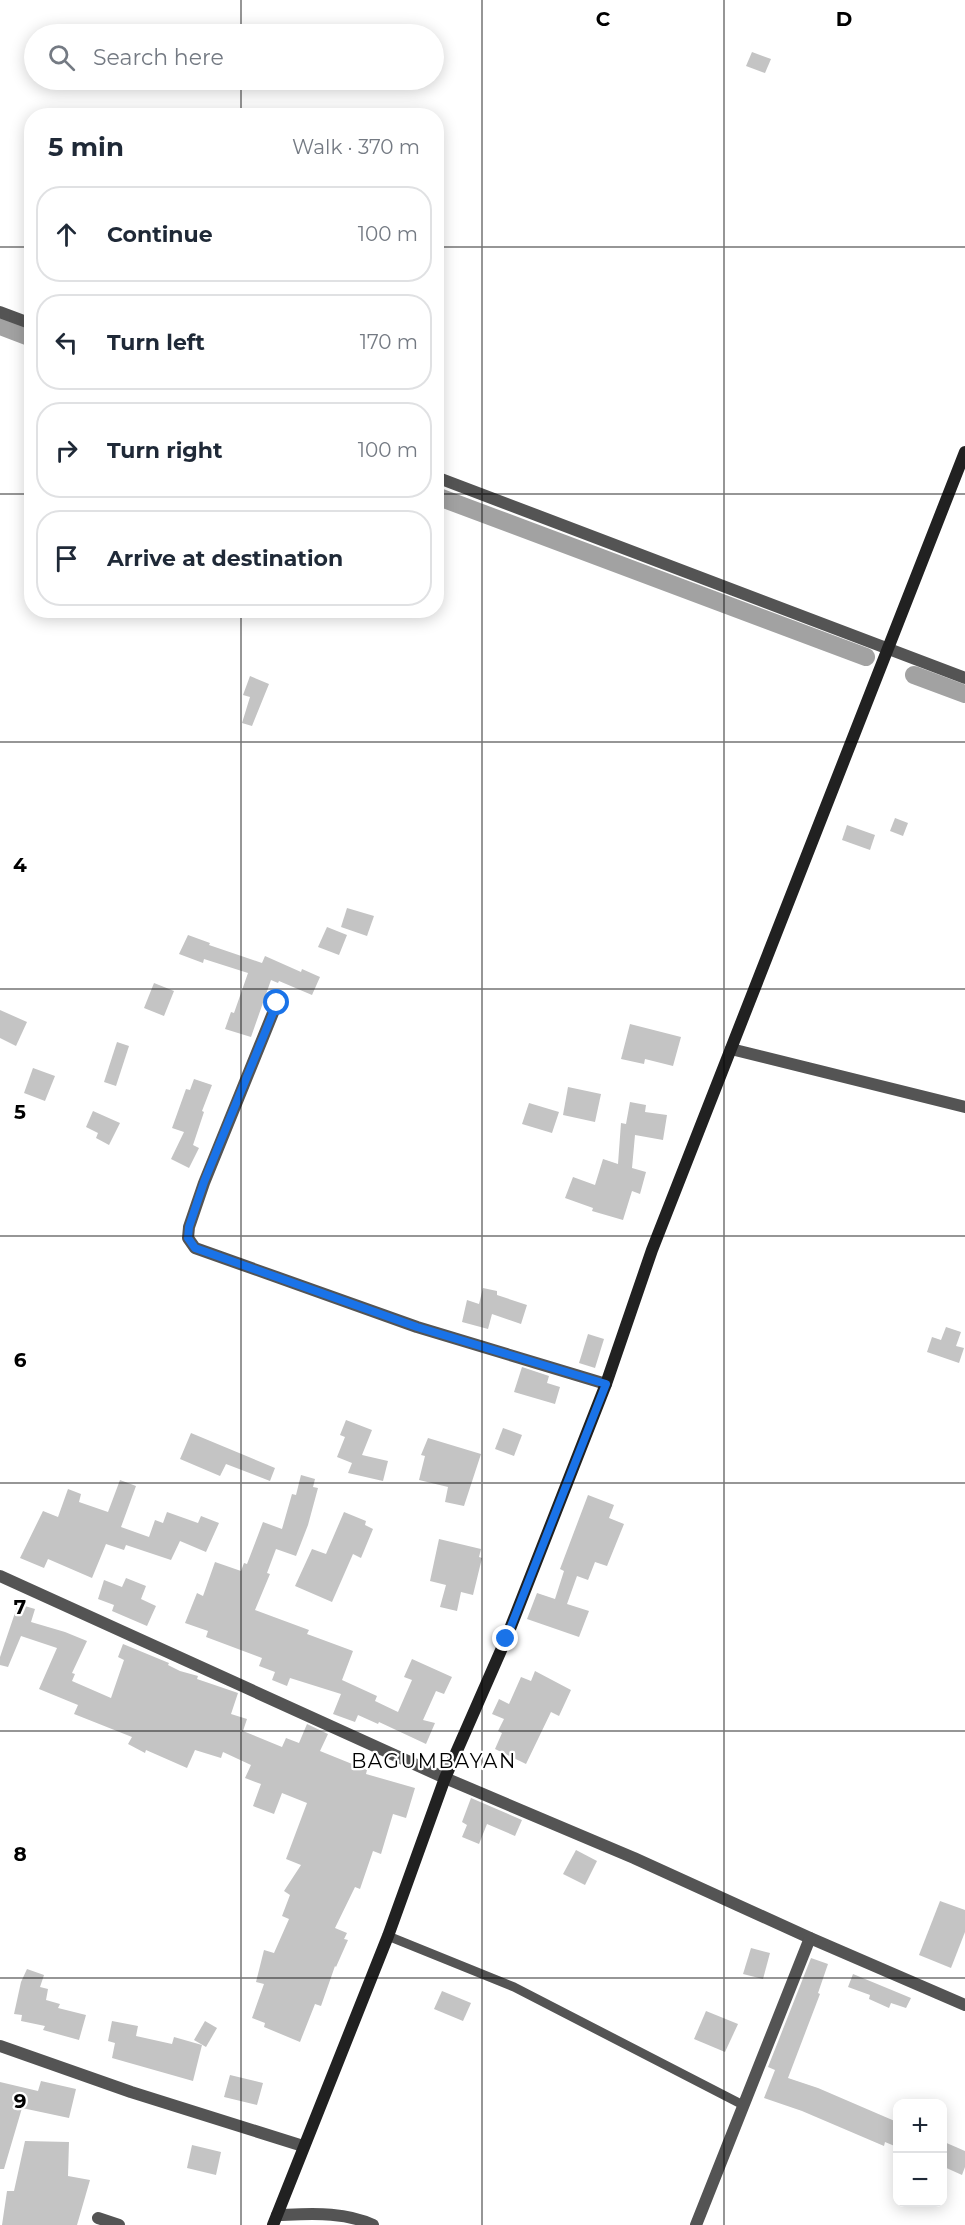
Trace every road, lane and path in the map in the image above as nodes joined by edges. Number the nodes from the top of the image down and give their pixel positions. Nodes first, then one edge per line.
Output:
1 (0, 312) edge
2 (24, 321) edge
3 (965, 452) edge
4 (444, 480) edge
5 (888, 648) junction
6 (965, 678) edge
7 (277, 1003) dead end
8 (731, 1049) junction
9 (965, 1107) edge
10 (606, 1384) junction
11 (0, 1576) edge
12 (445, 1778) junction
13 (388, 1936) junction
14 (810, 1938) junction
15 (965, 2005) edge
16 (0, 2046) edge
17 (742, 2105) junction
18 (303, 2146) junction
19 (98, 2218) dead end
20 (275, 2220) edge
21 (118, 2225) edge
22 (373, 2225) edge
23 (696, 2225) edge

1 - 2 street
3 - 5 main road
4 - 5 street
5 - 6 street
5 - 8 main road
7 - 10 street
8 - 9 street
8 - 10 main road
10 - 12 main road
11 - 12 street
12 - 13 main road
12 - 14 street
13 - 17 lane
13 - 18 main road
14 - 15 street
14 - 17 street
16 - 18 street
17 - 23 street
18 - 20 main road
19 - 21 street
20 - 22 street

